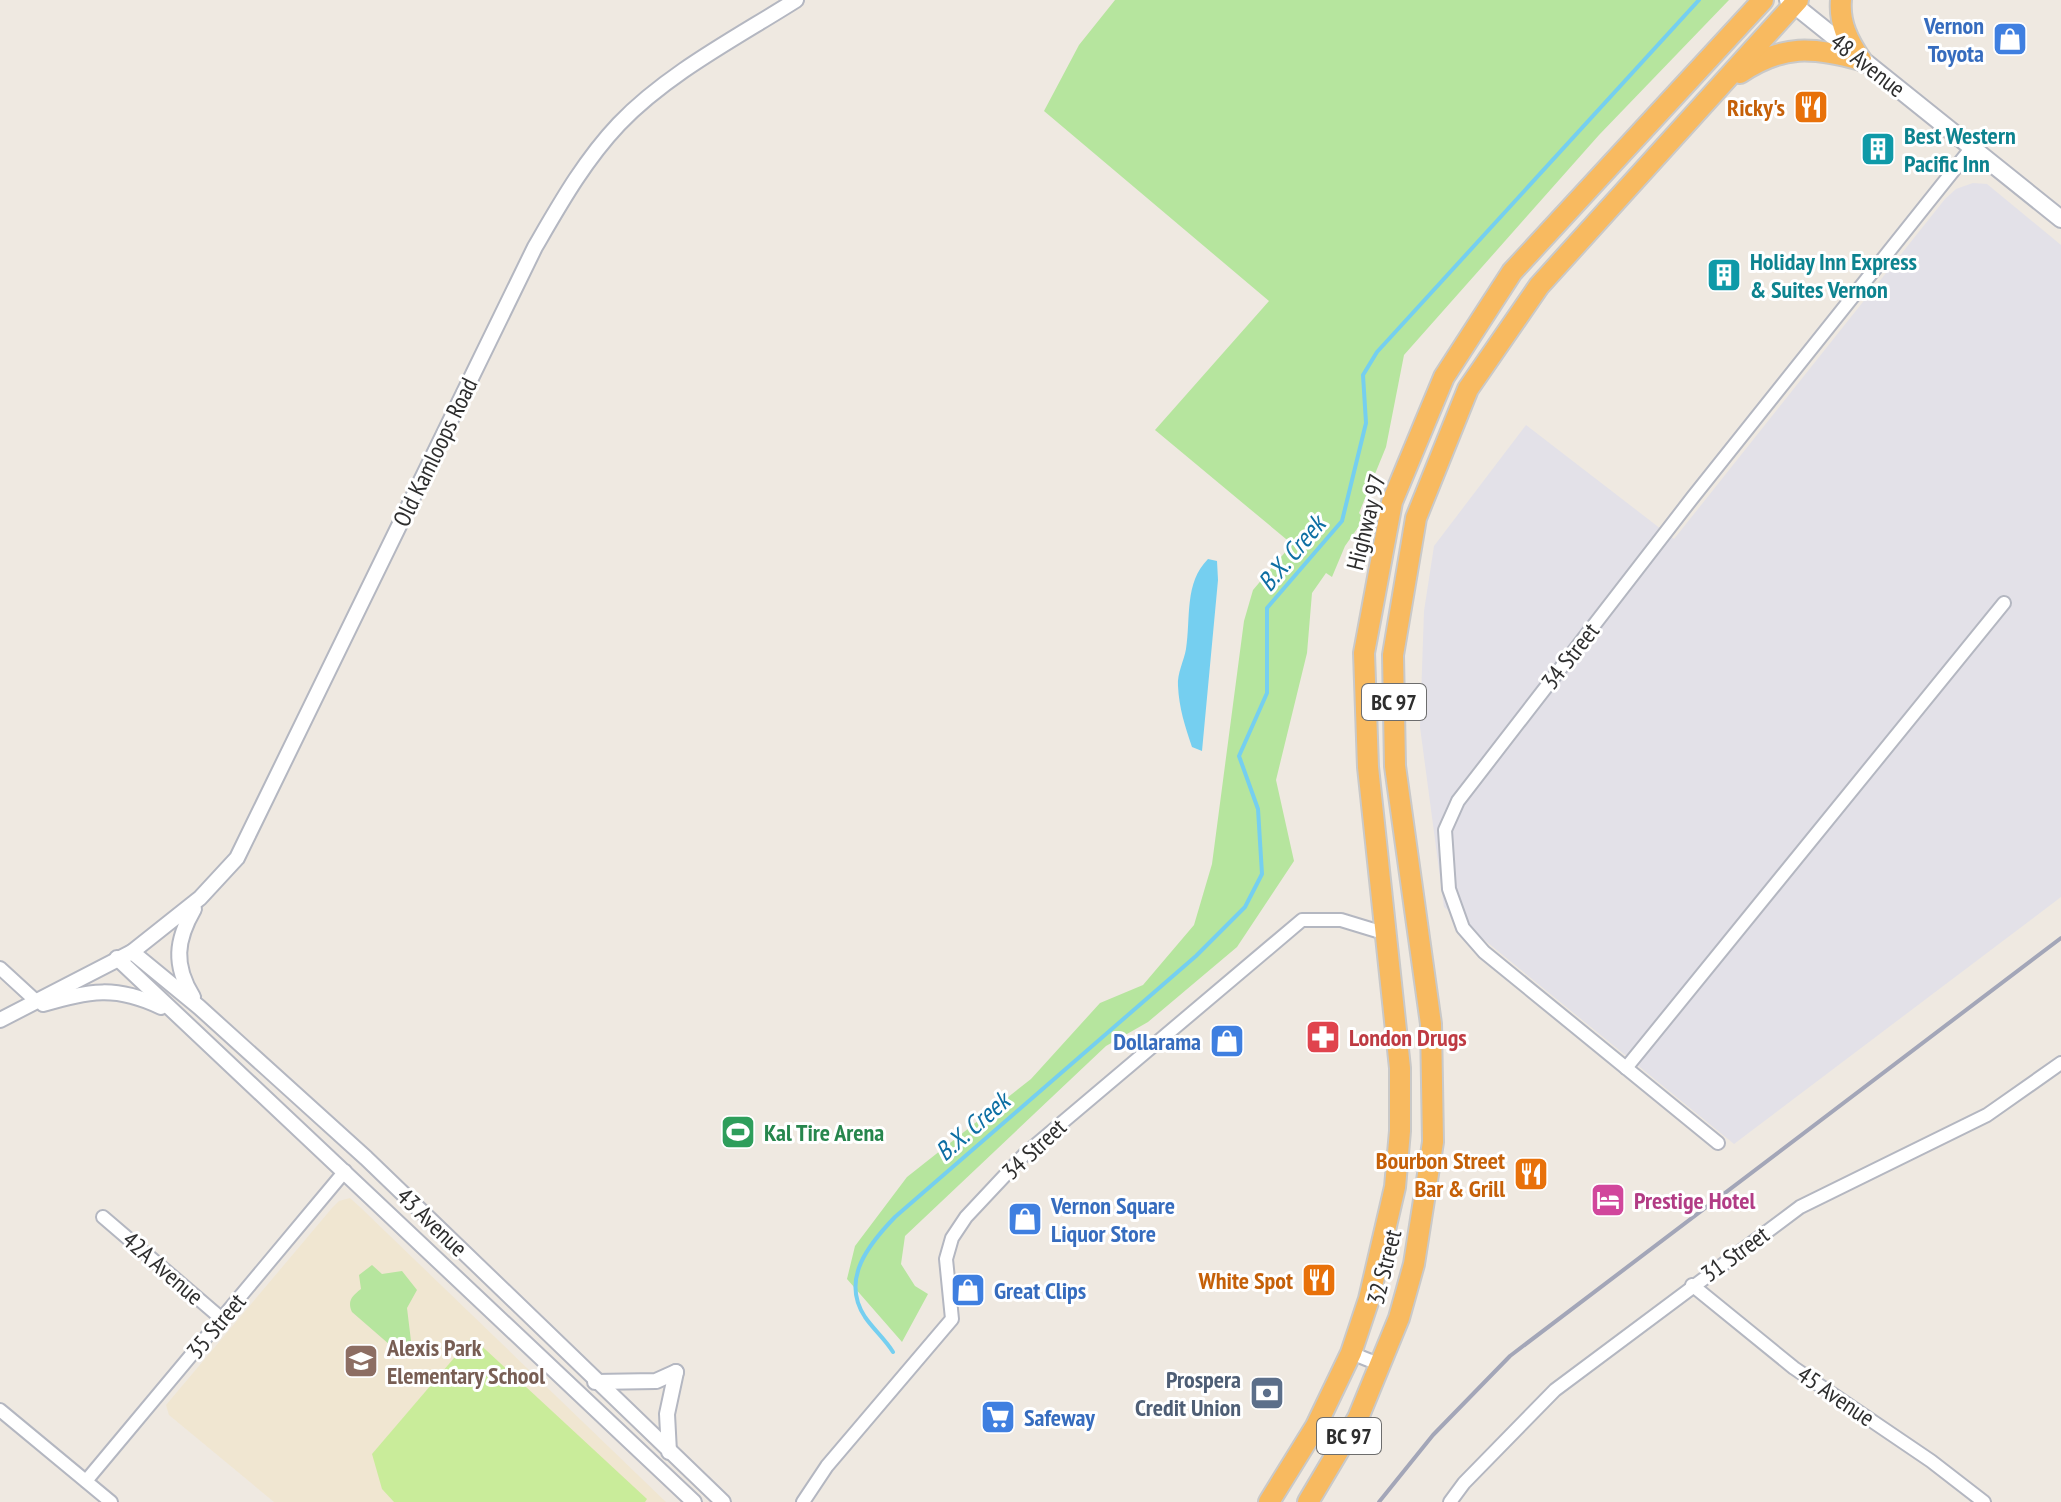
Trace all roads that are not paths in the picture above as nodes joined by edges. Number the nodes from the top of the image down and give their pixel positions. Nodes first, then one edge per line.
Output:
1 (796, 0) edge
2 (1763, 0) edge
3 (1841, 0) edge
4 (1793, 2) edge
5 (1861, 60) junction
6 (1720, 86) junction
7 (1973, 146) junction
8 (2061, 219) edge
9 (2004, 603) dead end
10 (200, 898) junction
11 (1387, 934) junction
12 (132, 952) junction
13 (117, 958) junction
14 (0, 968) edge
15 (36, 1001) junction
16 (199, 1007) junction
17 (19, 1010) junction
18 (170, 1011) junction
19 (0, 1020) edge
20 (1431, 1024) joint
21 (2061, 1063) edge
22 (1626, 1068) junction
23 (1400, 1131) joint
24 (1718, 1143) dead end
25 (345, 1171) junction
26 (103, 1217) dead end
27 (1692, 1285) junction
28 (222, 1319) junction
29 (1351, 1353) junction
30 (1381, 1365) junction
31 (595, 1382) junction
32 (0, 1410) edge
33 (669, 1452) junction
34 (86, 1481) junction
35 (111, 1502) edge
36 (694, 1502) edge
37 (723, 1502) edge
38 (803, 1502) edge
39 (1269, 1502) edge
40 (1308, 1502) edge
41 (1450, 1502) edge
42 (1984, 1502) edge

1 - 10 street, Old Kamloops Road
2 - 11 highway, Highway 97 / BC 97
3 - 5 highway
4 - 5 main road, 48 Avenue
4 - 6 highway, Highway 97 / BC 97
5 - 6 highway
5 - 7 main road, 48 Avenue
6 - 20 highway, Highway 97 / BC 97
7 - 8 main road, 48 Avenue
7 - 22 street, 34 Street
9 - 22 street
10 - 12 street, Old Kamloops Road
10 - 16 street
11 - 23 highway, Highway 97 / BC 97
11 - 38 street, 34 Street
12 - 13 street, Old Kamloops Road
12 - 16 street, 43 Avenue
13 - 15 street, Old Kamloops Road
13 - 18 street, 43 Avenue
14 - 15 street
15 - 17 street, Old Kamloops Road
16 - 31 street, 43 Avenue
17 - 18 street
17 - 19 street
18 - 25 street, 43 Avenue
20 - 30 highway, 32 Street / BC 97
21 - 27 street, 31 Street
22 - 24 street, 34 Street
23 - 29 highway, 32 Street / BC 97
25 - 28 street, 35 Street
25 - 36 street, 43 Avenue
26 - 28 street, 42A Avenue
27 - 41 street, 31 Street
27 - 42 street, 45 Avenue
28 - 34 street, 35 Street
29 - 30 street
29 - 39 highway, 32 Street / BC 97
30 - 40 highway, 32 Street / BC 97
31 - 33 street, 43 Avenue
31 - 33 street
32 - 34 street
33 - 37 street, 43 Avenue
34 - 35 street

